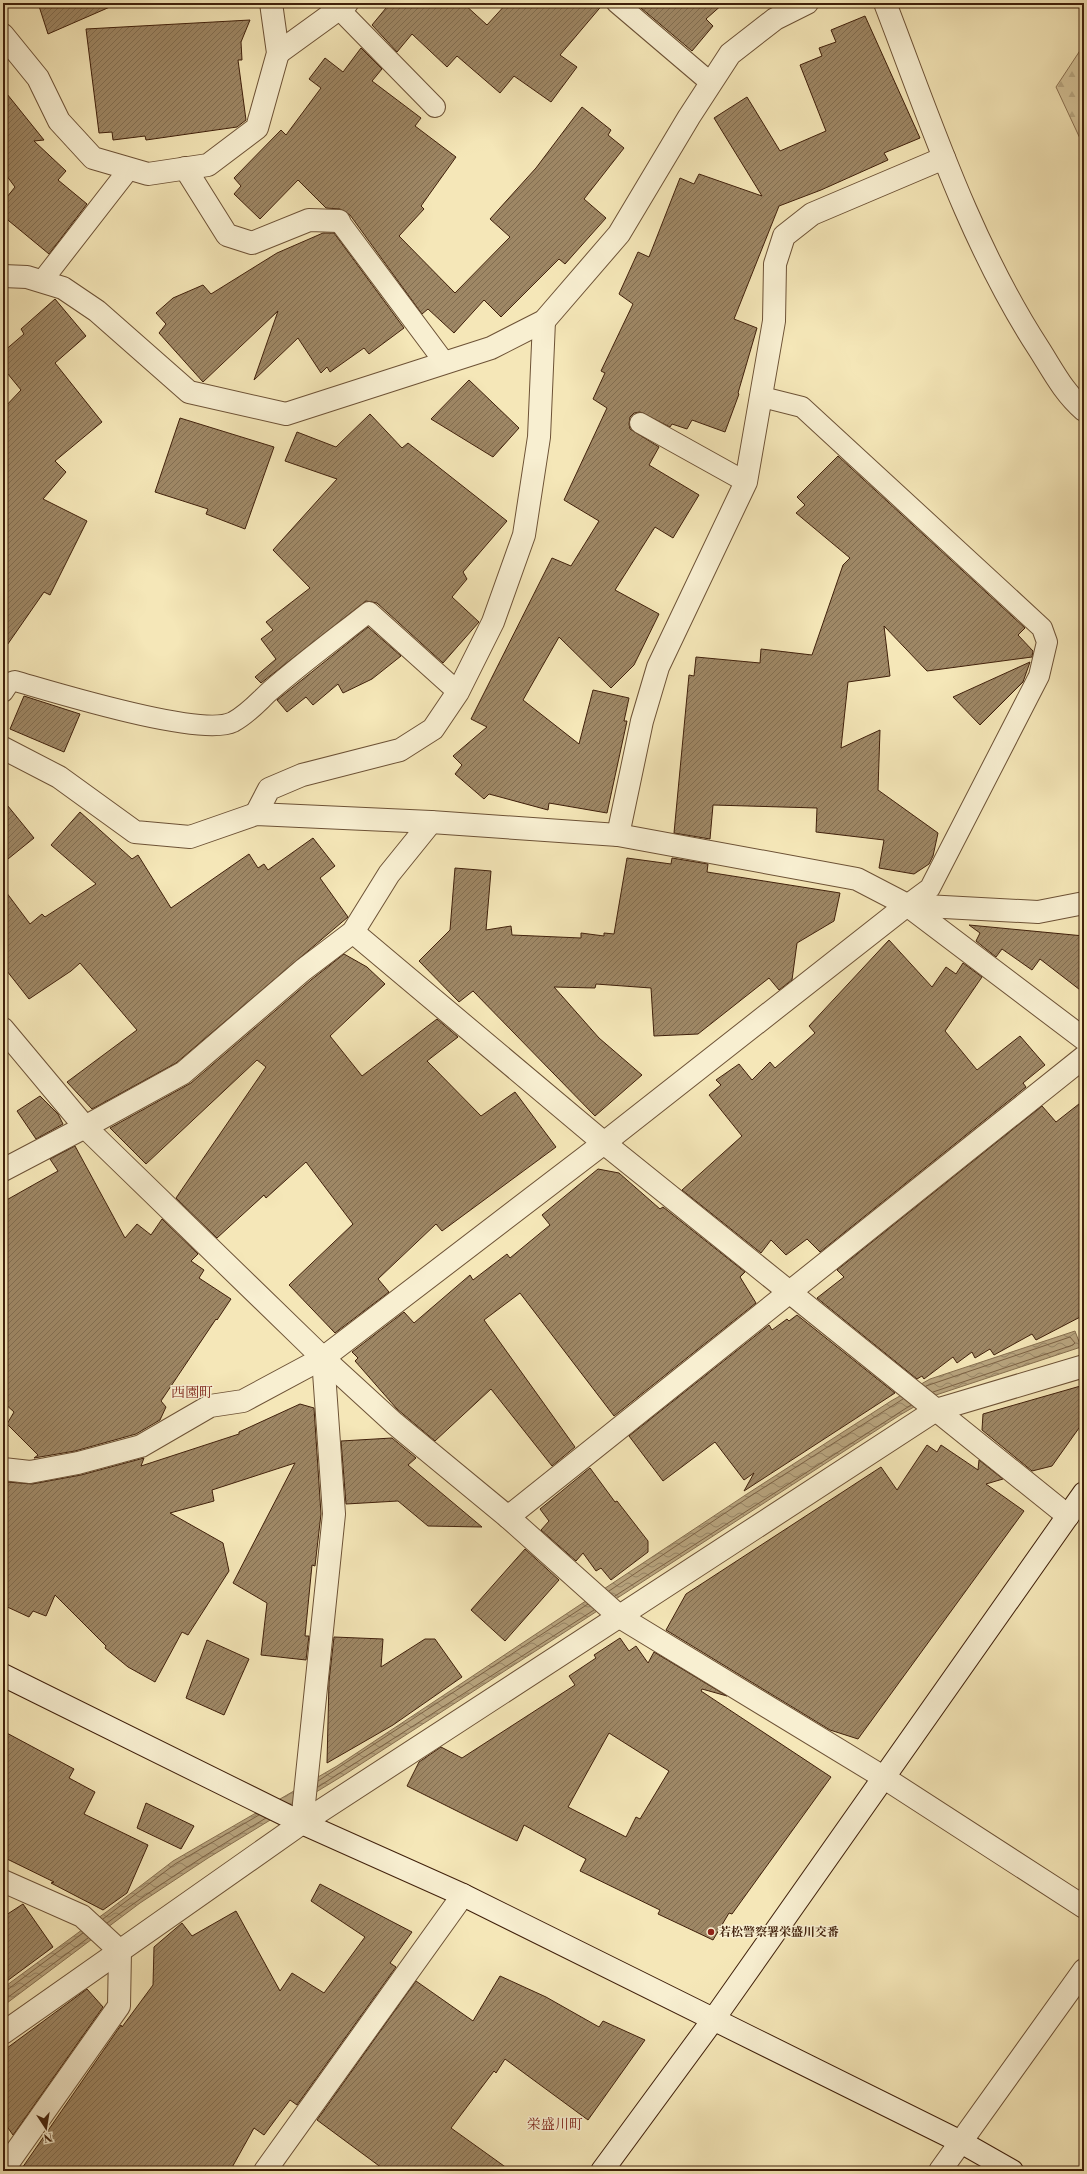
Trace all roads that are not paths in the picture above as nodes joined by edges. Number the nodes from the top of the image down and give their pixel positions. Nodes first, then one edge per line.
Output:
1 (271, 3) edge
2 (617, 3) edge
3 (807, 3) edge
4 (885, 3) edge
5 (343, 6) edge
6 (3, 35) edge
7 (278, 53) junction
8 (711, 83) junction
9 (435, 107) dead end
10 (944, 158) junction
11 (185, 168) junction
12 (129, 169) junction
13 (339, 221) joint
14 (3, 276) edge
15 (42, 281) junction
16 (544, 321) junction
17 (445, 363) junction
18 (762, 397) junction
19 (1084, 410) edge
20 (640, 423) dead end
21 (746, 482) junction
22 (3, 692) edge
23 (458, 692) junction
24 (3, 748) edge
25 (256, 814) junction
26 (431, 822) junction
27 (618, 835) junction
28 (1084, 903) edge
29 (907, 905) junction
30 (353, 932) junction
31 (3, 1029) edge
32 (1084, 1039) edge
33 (1084, 1057) edge
34 (85, 1127) junction
35 (604, 1143) junction
36 (3, 1170) edge
37 (790, 1293) junction
38 (323, 1358) junction
39 (1084, 1366) edge
40 (936, 1410) junction
41 (3, 1469) edge
42 (1084, 1493) edge
43 (1068, 1516) junction
44 (508, 1517) junction
45 (620, 1617) junction
46 (3, 1675) edge
47 (883, 1777) junction
48 (302, 1823) junction
49 (3, 1881) edge
50 (463, 1895) junction
51 (1084, 1907) edge
52 (120, 1951) junction
53 (1084, 1970) edge
54 (714, 2020) junction
55 (3, 2033) edge
56 (961, 2142) junction
57 (3, 2170) edge
58 (265, 2171) edge
59 (602, 2171) edge
60 (940, 2171) edge
61 (1012, 2171) edge

1 - 7 street
2 - 8 lane
3 - 8 street
4 - 10 street
5 - 7 street
5 - 9 lane
6 - 12 street
7 - 11 street
8 - 16 street
10 - 18 street
10 - 19 street
11 - 12 street
11 - 13 street
12 - 15 lane
13 - 17 lane
14 - 15 street
15 - 17 street
16 - 17 street
16 - 23 street
18 - 21 street
18 - 29 lane
20 - 21 lane
21 - 27 street
22 - 23 lane
23 - 25 street
24 - 25 street
25 - 26 street
26 - 27 street
26 - 30 street
27 - 29 street
28 - 29 street
29 - 32 street
29 - 35 street
30 - 34 street
30 - 35 street
31 - 34 street
33 - 37 street
34 - 36 street
34 - 38 street
35 - 37 street
35 - 38 street
37 - 40 street
37 - 44 street
38 - 41 street
38 - 44 street
38 - 48 street
39 - 40 street
40 - 43 street
40 - 45 street
42 - 43 street
43 - 47 street
44 - 45 street
45 - 47 street
45 - 48 street
46 - 48 street
47 - 51 street
47 - 54 street
48 - 50 street
48 - 52 street
49 - 52 street
50 - 54 street
50 - 58 street
52 - 55 street
52 - 57 street
53 - 56 street
54 - 56 street
54 - 59 street
56 - 60 street
56 - 61 street

